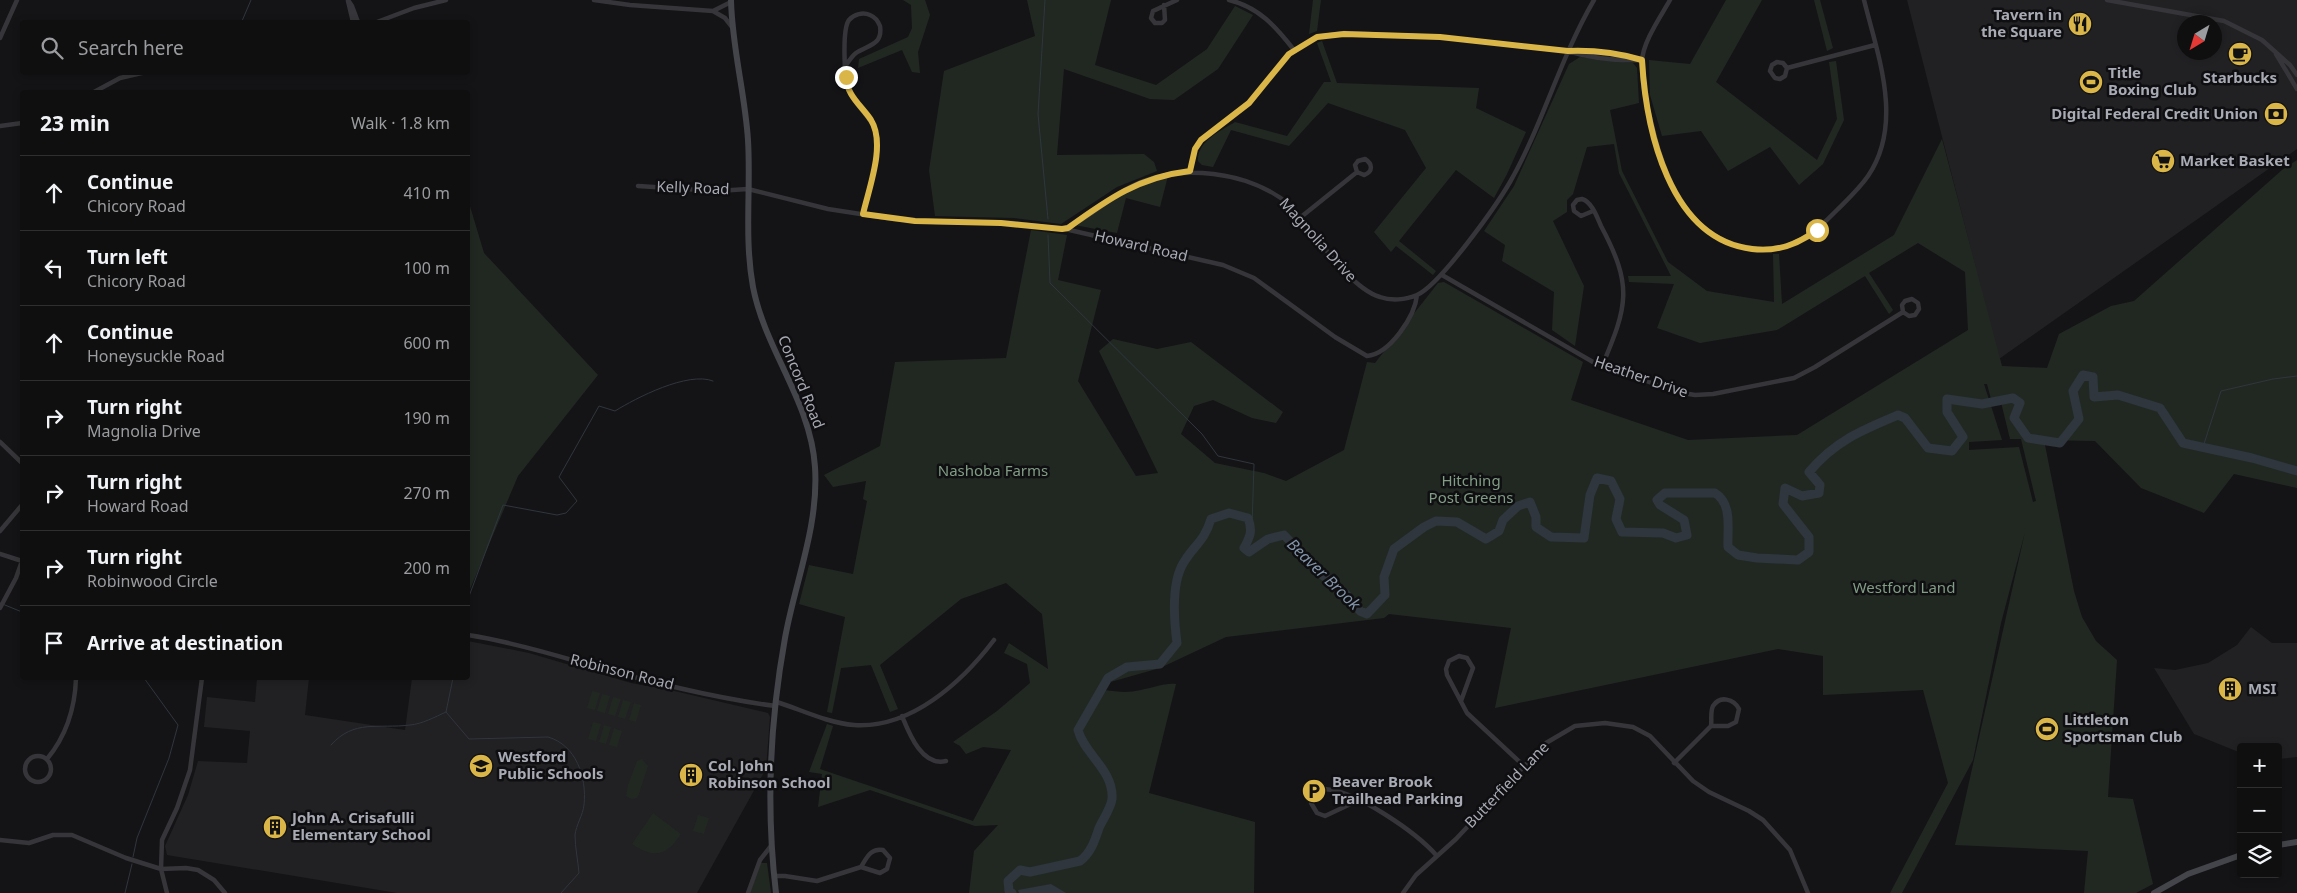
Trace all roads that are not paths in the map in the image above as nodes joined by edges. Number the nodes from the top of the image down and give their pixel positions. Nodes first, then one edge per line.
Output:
1 (17, 0) edge
2 (446, 0) edge
3 (594, 0) edge
4 (1177, 0) edge
5 (1229, 0) edge
6 (1594, 0) edge
7 (1670, 0) edge
8 (1864, 0) edge
9 (2107, 0) edge
10 (731, 1) edge
11 (1164, 5) dead end
12 (713, 11) junction
13 (353, 20) edge
14 (357, 20) edge
15 (382, 20) edge
16 (732, 27) junction
17 (0, 38) edge
18 (1875, 45) junction
19 (2272, 48) junction
20 (1294, 50) junction
21 (1568, 51) junction
22 (1642, 60) junction
23 (846, 65) junction
24 (2290, 65) junction
25 (1787, 68) dead end
26 (2284, 69) junction
27 (133, 75) edge
28 (2297, 75) edge
29 (2297, 89) edge
30 (98, 90) edge
31 (20, 123) edge
32 (0, 126) edge
33 (1190, 171) junction
34 (1356, 172) dead end
35 (638, 186) dead end
36 (748, 189) junction
37 (1593, 211) junction
38 (863, 214) junction
39 (1301, 217) junction
40 (1065, 229) junction
41 (1442, 275) junction
42 (1417, 295) junction
43 (1903, 312) dead end
44 (1602, 366) junction
45 (0, 442) edge
46 (20, 461) edge
47 (20, 507) edge
48 (0, 531) edge
49 (1, 554) edge
50 (20, 560) edge
51 (20, 565) edge
52 (0, 607) edge
53 (470, 635) edge
54 (994, 640) dead end
55 (76, 680) edge
56 (202, 680) edge
57 (1461, 701) junction
58 (777, 704) junction
59 (902, 716) junction
60 (1712, 726) junction
61 (47, 760) junction
62 (946, 761) dead end
63 (1674, 763) junction
64 (1524, 766) junction
65 (1359, 800) junction
66 (0, 840) edge
67 (2297, 842) edge
68 (2282, 844) edge
69 (772, 846) junction
70 (1437, 856) junction
71 (2237, 856) edge
72 (861, 866) junction
73 (161, 869) junction
74 (774, 876) junction
75 (1404, 891) edge
76 (167, 893) edge
77 (225, 893) edge
78 (748, 893) edge
79 (776, 893) edge
80 (1411, 893) edge
81 (1808, 893) edge
82 (2154, 893) edge

1 - 17 street
2 - 15 street
3 - 12 street
4 - 11 street
5 - 20 street
6 - 21 street
7 - 22 street
8 - 18 street
9 - 19 street
10 - 12 street
10 - 16 main road, Concord Road
12 - 16 street
13 - 14 street
16 - 36 main road, Concord Road
18 - 22 street
18 - 25 street
19 - 24 street
19 - 26 street
20 - 21 street
20 - 33 street
21 - 22 street
21 - 41 street
23 - 23 street
23 - 38 street
24 - 26 street
24 - 28 street
26 - 29 street
27 - 30 street
31 - 32 street
33 - 39 street, Magnolia Drive
33 - 40 street, Magnolia Drive
34 - 39 street
35 - 36 street, Kelly Road
36 - 38 street, Howard Road
36 - 58 main road, Concord Road
37 - 37 street
37 - 44 street
38 - 40 street, Howard Road
39 - 42 street, Magnolia Drive
40 - 42 street, Howard Road
41 - 42 street
41 - 44 street, Heather Drive
43 - 44 street, Heather Drive
45 - 46 street
47 - 48 street
49 - 50 street
51 - 52 street
53 - 58 street, Robinson Road
54 - 59 street, Robinson Road
55 - 61 street
56 - 73 street
57 - 57 street
57 - 64 street
58 - 59 street, Robinson Road
58 - 69 main road, Concord Road
59 - 62 street
60 - 60 street
60 - 63 street
61 - 61 street
63 - 64 street, Butterfield Lane
63 - 81 street, Butterfield Lane
64 - 70 street, Butterfield Lane
65 - 65 street
65 - 70 street
66 - 73 street
67 - 68 main road
69 - 74 main road, Concord Road
69 - 78 street
70 - 75 street, Butterfield Lane
71 - 82 main road
72 - 72 street
72 - 74 street
73 - 76 street
73 - 77 street
74 - 79 main road, Concord Road
75 - 80 street

